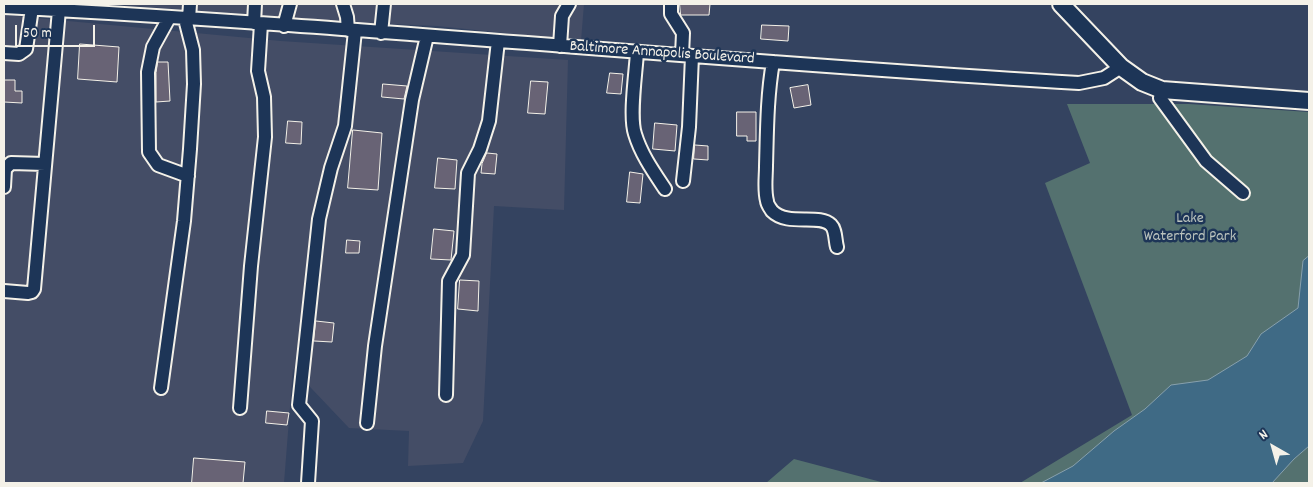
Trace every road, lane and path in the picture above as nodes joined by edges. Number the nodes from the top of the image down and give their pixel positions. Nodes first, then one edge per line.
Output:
1 (190, 4) edge
2 (255, 4) edge
3 (290, 4) edge
4 (343, 4) edge
5 (384, 4) edge
6 (569, 4) edge
7 (671, 4) edge
8 (1061, 4) edge
9 (4, 7) edge
10 (32, 8) junction
11 (59, 10) junction
12 (169, 18) junction
13 (187, 19) junction
14 (257, 24) junction
15 (284, 26) junction
16 (351, 31) junction
17 (381, 33) junction
18 (427, 36) junction
19 (498, 41) junction
20 (560, 46) junction
21 (4, 52) edge
22 (637, 52) junction
23 (687, 55) junction
24 (773, 62) junction
25 (1122, 67) junction
26 (1162, 90) junction
27 (1309, 102) edge
28 (45, 164) junction
29 (188, 176) junction
30 (683, 181) dead end
31 (4, 186) edge
32 (665, 189) dead end
33 (1243, 193) dead end
34 (837, 247) dead end
35 (4, 291) edge
36 (161, 388) dead end
37 (446, 396) dead end
38 (240, 408) dead end
39 (368, 423) dead end
40 (308, 483) edge

1 - 13 street
2 - 14 street
3 - 15 street
4 - 16 street
5 - 17 street
6 - 20 street
7 - 23 street
8 - 25 main road
9 - 10 street, Baltimore Annapolis Boulevard
10 - 11 street, Baltimore Annapolis Boulevard
10 - 21 street
11 - 12 street, Baltimore Annapolis Boulevard
11 - 28 street
12 - 13 street, Baltimore Annapolis Boulevard
12 - 29 street
13 - 14 street, Baltimore Annapolis Boulevard
13 - 29 street
14 - 15 street, Baltimore Annapolis Boulevard
14 - 38 street
15 - 16 street, Baltimore Annapolis Boulevard
16 - 17 street, Baltimore Annapolis Boulevard
16 - 40 street
17 - 18 street, Baltimore Annapolis Boulevard
18 - 19 street, Baltimore Annapolis Boulevard
18 - 39 street
19 - 20 street, Baltimore Annapolis Boulevard
19 - 37 street
20 - 22 street, Baltimore Annapolis Boulevard
22 - 23 street, Baltimore Annapolis Boulevard
22 - 32 street
23 - 24 street, Baltimore Annapolis Boulevard
23 - 30 street
24 - 25 street, Baltimore Annapolis Boulevard
24 - 34 street
25 - 26 main road
26 - 27 main road
26 - 33 street
28 - 31 street
28 - 35 street
29 - 36 street

